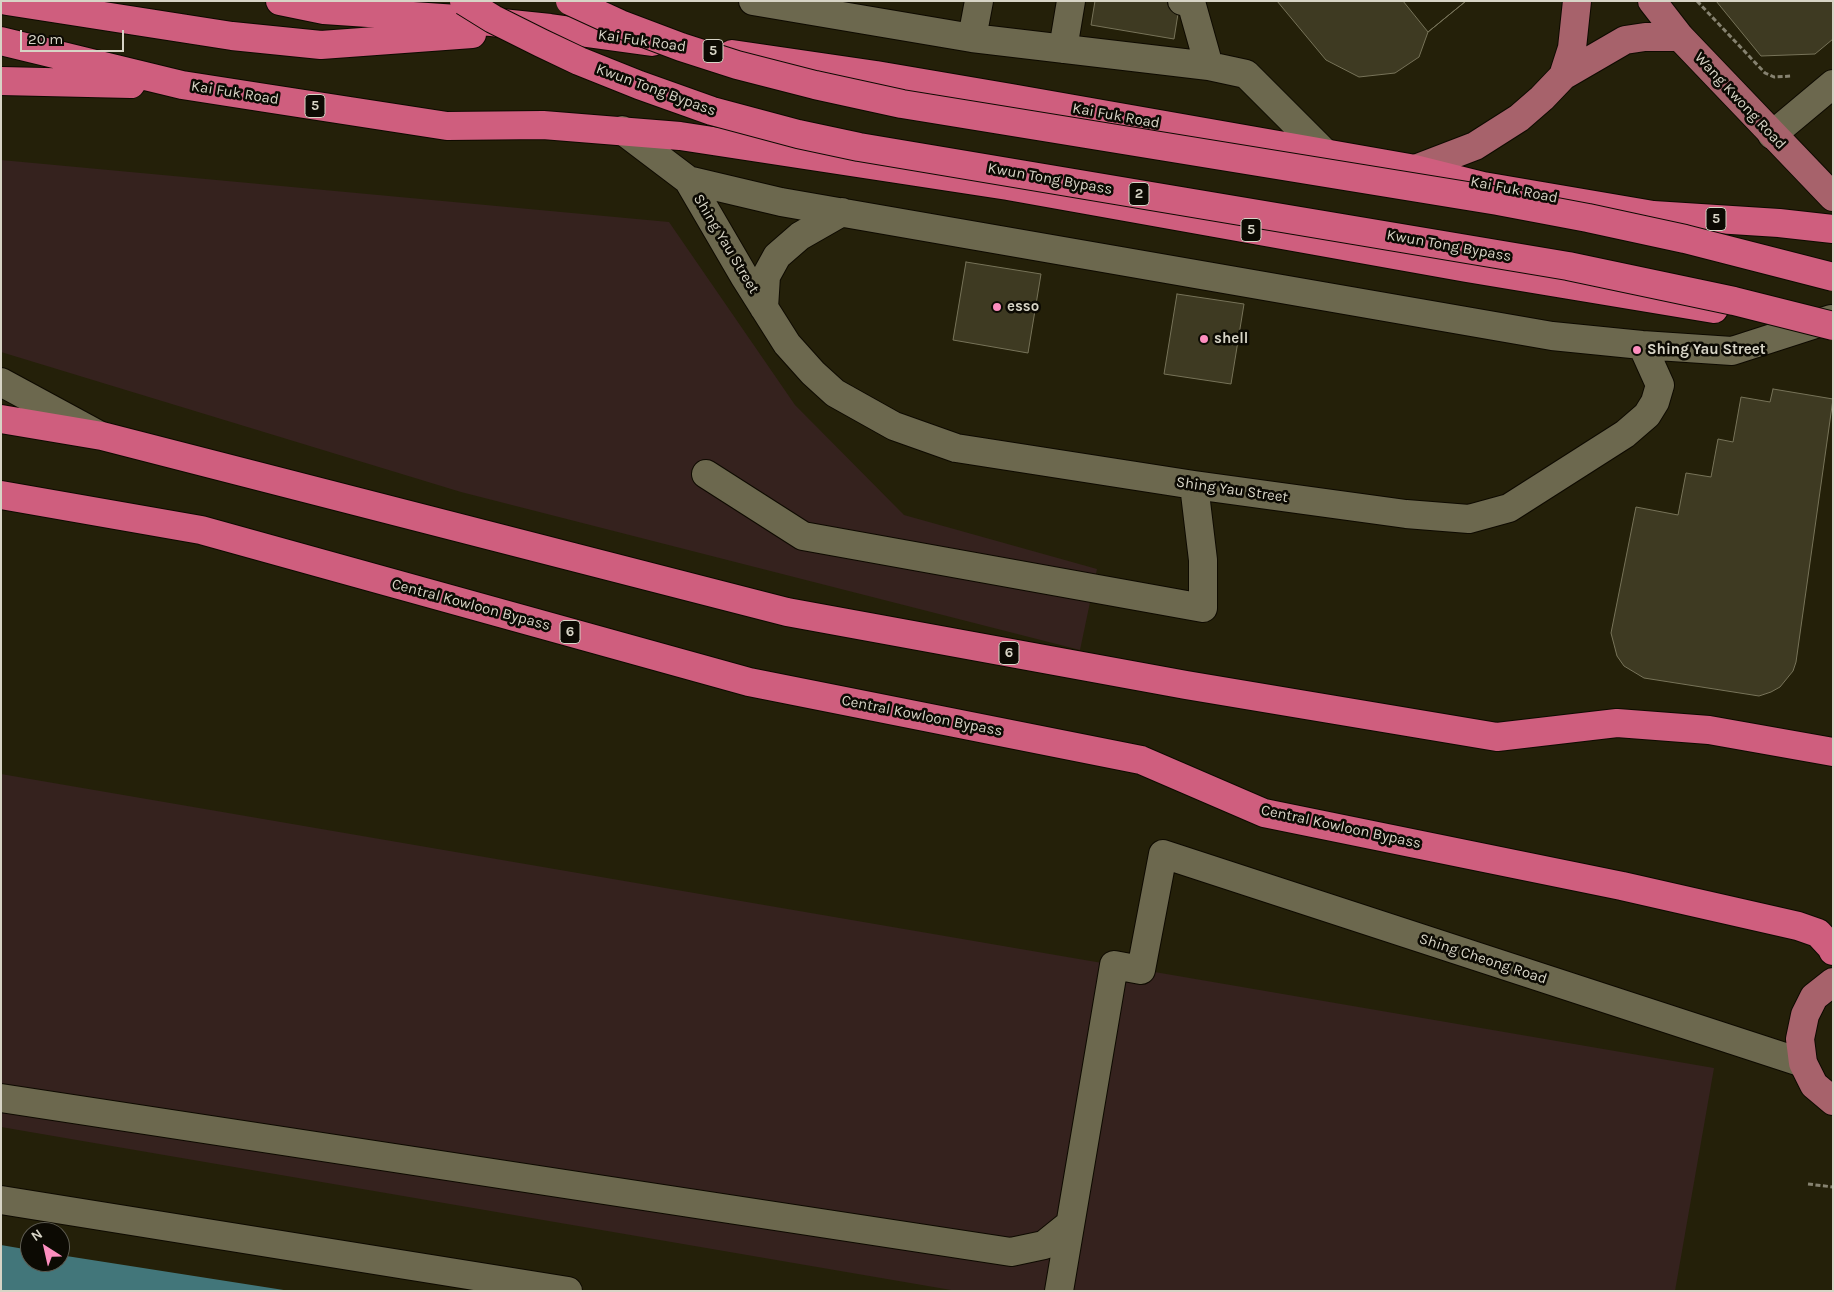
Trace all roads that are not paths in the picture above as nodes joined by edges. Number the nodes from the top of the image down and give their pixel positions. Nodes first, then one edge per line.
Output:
1 (7, 1) edge
2 (280, 1) edge
3 (464, 1) edge
4 (481, 1) edge
5 (570, 1) edge
6 (753, 1) edge
7 (979, 1) edge
8 (1071, 1) edge
9 (1182, 1) edge
10 (1577, 1) edge
11 (1652, 1) edge
12 (397, 16) junction
13 (550, 28) junction
14 (1680, 37) junction
15 (972, 38) junction
16 (1, 41) edge
17 (1063, 49) junction
18 (1209, 66) junction
19 (1563, 76) junction
20 (1, 81) edge
21 (1833, 84) edge
22 (182, 85) junction
23 (622, 130) junction
24 (1772, 135) junction
25 (1325, 153) junction
26 (1415, 169) junction
27 (688, 180) junction
28 (1833, 197) edge
29 (842, 212) junction
30 (1833, 229) edge
31 (1833, 277) edge
32 (764, 308) junction
33 (1833, 317) edge
34 (1833, 326) edge
35 (1642, 345) junction
36 (1, 382) edge
37 (1, 419) edge
38 (102, 436) junction
39 (706, 474) dead end
40 (1194, 485) junction
41 (1, 495) edge
42 (1833, 752) edge
43 (1833, 951) edge
44 (1833, 982) edge
45 (1803, 1063) junction
46 (1, 1098) edge
47 (1833, 1101) edge
48 (1, 1200) edge
49 (1070, 1224) junction
50 (568, 1291) edge
51 (1059, 1291) edge

1 - 13 highway
2 - 12 highway, Kai Fuk Road / 5
3 - 34 highway, Kwun Tong Bypass / 2, bridge
4 - 12 street, Kai Fuk Road
5 - 31 highway, bridge
6 - 15 street
7 - 15 street
8 - 17 street
9 - 18 street
10 - 19 main road
11 - 14 main road, Wang Kwong Road
12 - 13 highway, Kai Fuk Road / 5
13 - 25 highway, Kai Fuk Road / 5
14 - 19 main road
14 - 24 main road, Wang Kwong Road
15 - 17 street
16 - 22 highway, Kai Fuk Road / 5
17 - 18 street
18 - 25 street
19 - 26 main road
20 - 22 highway, 5
21 - 24 street
22 - 23 highway, Kai Fuk Road / 5
23 - 27 street, Kai Fuk Road
23 - 33 highway, Kai Fuk Road / 5
24 - 28 main road, Wang Kwong Road
25 - 26 highway, Kai Fuk Road / 5
26 - 30 highway, Kai Fuk Road / 5
27 - 29 street, Kai Fuk Road
27 - 32 street, Shing Yau Street
29 - 32 street, Shing Yau Street
29 - 35 street, Kai Fuk Road
32 - 40 street, Shing Yau Street
33 - 35 street, Kai Fuk Road
35 - 40 street, Shing Yau Street
36 - 38 street
37 - 38 highway, 6
38 - 42 highway, 6
39 - 40 street
41 - 43 highway, Central Kowloon Bypass / 6
44 - 45 main road
45 - 47 main road
45 - 49 street, Shing Cheong Road
46 - 49 street
48 - 50 street
49 - 51 street

